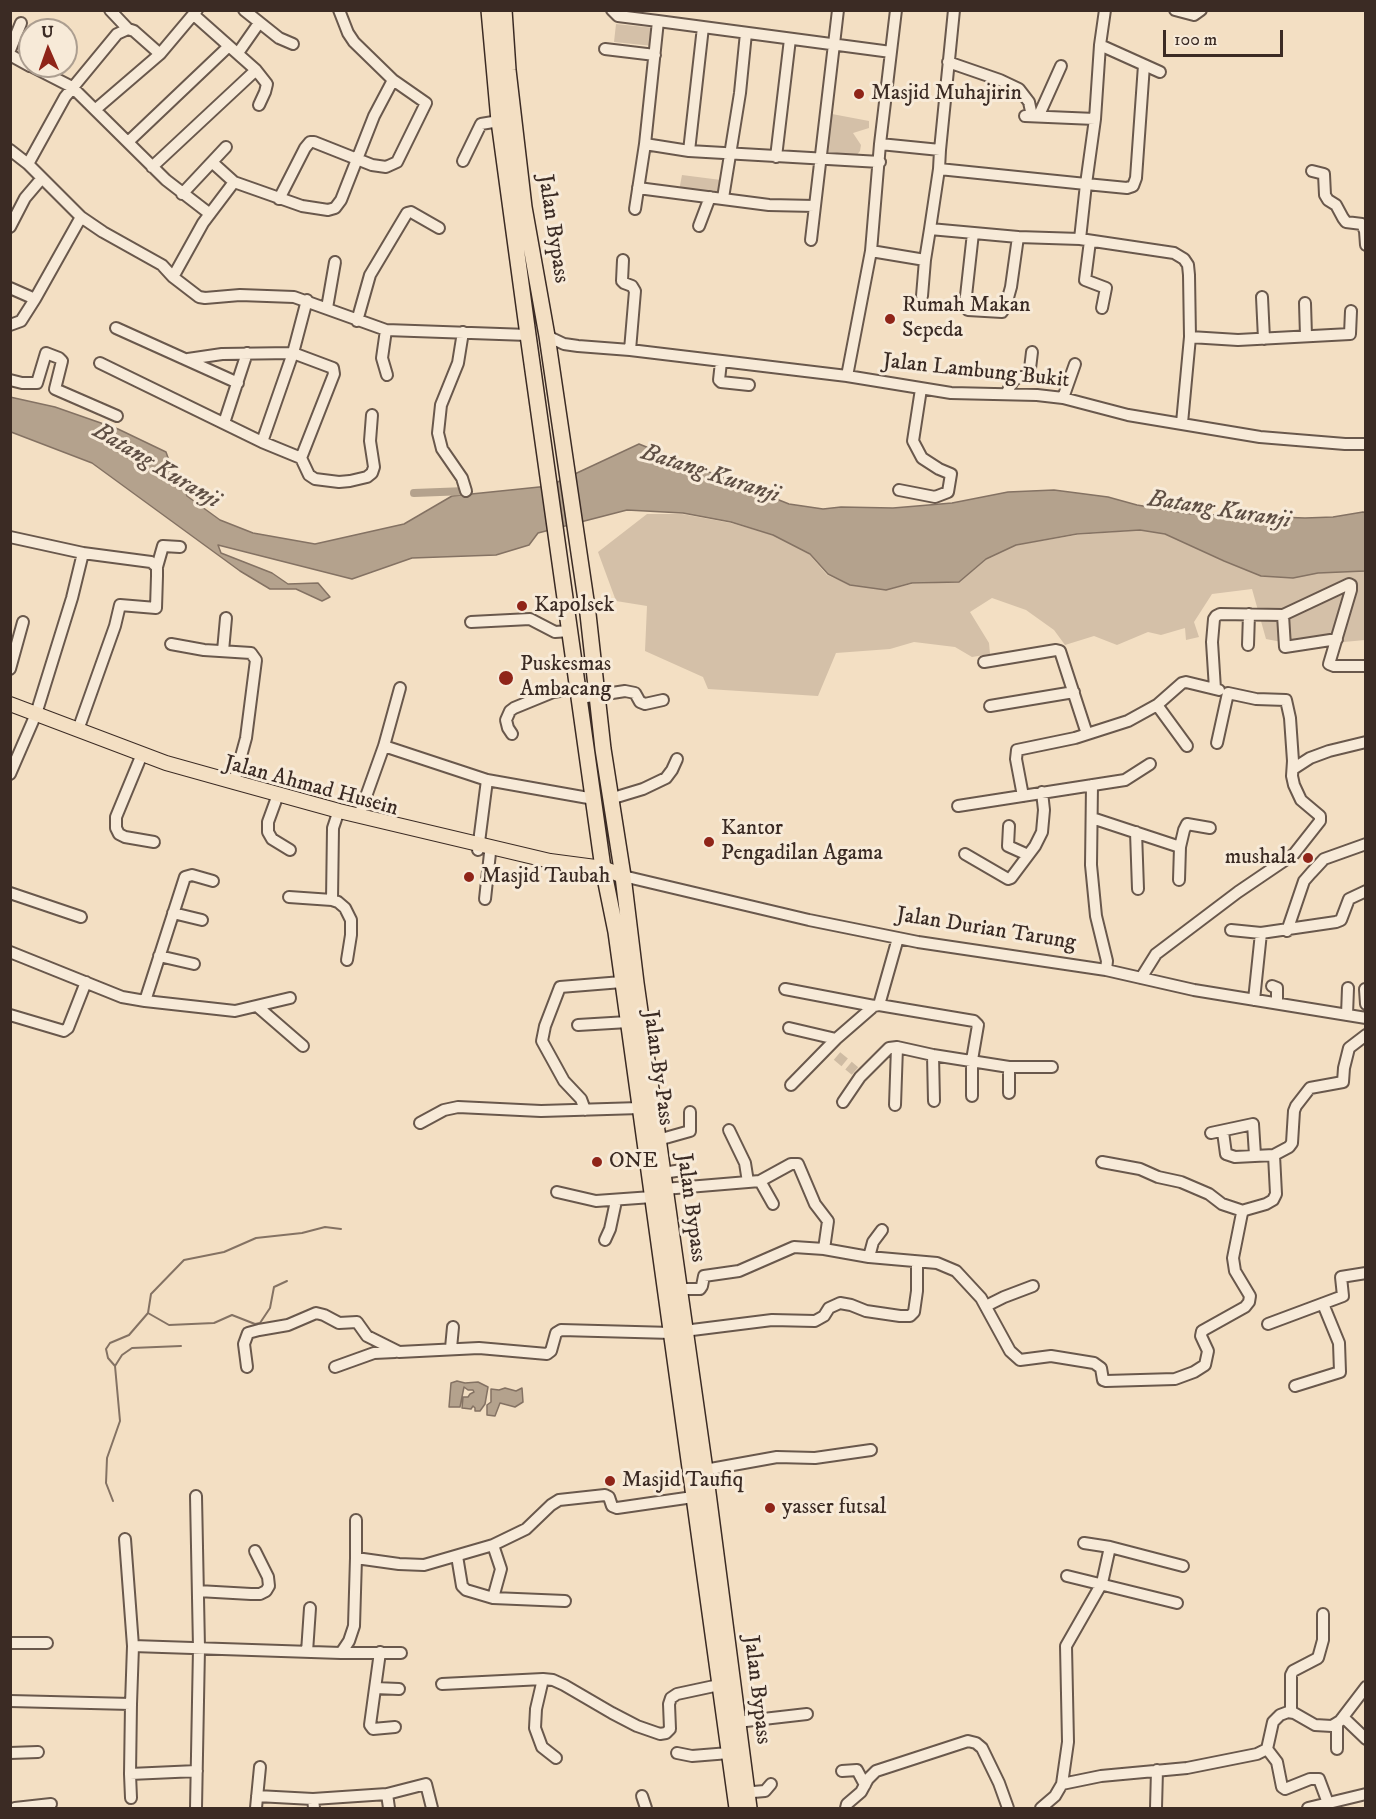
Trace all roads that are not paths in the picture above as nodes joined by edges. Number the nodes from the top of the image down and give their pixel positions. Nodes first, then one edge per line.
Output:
1 (110, 10) edge
2 (339, 10) edge
3 (489, 10) edge
4 (504, 10) edge
5 (612, 10) edge
6 (838, 10) edge
7 (896, 10) edge
8 (954, 10) edge
9 (1105, 10) edge
10 (1175, 10) edge
11 (1201, 10) edge
12 (247, 12) edge
13 (195, 13) edge
14 (658, 21) junction
15 (259, 23) junction
16 (703, 27) junction
17 (18, 30) edge
18 (128, 30) junction
19 (498, 30) junction
20 (746, 33) junction
21 (790, 39) junction
22 (293, 44) dead end
23 (834, 45) junction
24 (1100, 45) junction
25 (233, 49) junction
26 (605, 49) dead end
27 (10, 50) edge
28 (891, 52) junction
29 (160, 54) junction
30 (655, 55) junction
31 (948, 62) junction
32 (1144, 65) junction
33 (1061, 66) dead end
34 (256, 70) junction
35 (1160, 72) dead end
36 (54, 78) edge
37 (393, 80) junction
38 (72, 87) junction
39 (259, 105) dead end
40 (96, 109) junction
41 (1032, 116) junction
42 (1095, 119) junction
43 (499, 121) junction
44 (128, 142) junction
45 (645, 144) junction
46 (880, 144) junction
47 (226, 147) dead end
48 (10, 150) edge
49 (940, 150) junction
50 (689, 151) junction
51 (730, 153) junction
52 (776, 157) junction
53 (358, 159) junction
54 (821, 159) junction
55 (463, 161) dead end
56 (213, 162) junction
57 (880, 162) junction
58 (28, 164) junction
59 (152, 167) junction
60 (939, 169) junction
61 (1312, 171) dead end
62 (42, 178) junction
63 (234, 182) junction
64 (1086, 184) junction
65 (638, 188) junction
66 (182, 194) junction
67 (710, 197) junction
68 (723, 198) junction
69 (279, 199) junction
70 (815, 206) junction
71 (635, 209) dead end
72 (210, 214) junction
73 (81, 216) junction
74 (699, 226) dead end
75 (10, 227) edge
76 (440, 228) dead end
77 (930, 229) junction
78 (974, 233) junction
79 (1018, 237) junction
80 (811, 240) dead end
81 (1085, 240) junction
82 (1365, 245) edge
83 (871, 251) junction
84 (623, 260) dead end
85 (925, 260) junction
86 (335, 262) dead end
87 (173, 277) junction
88 (10, 288) edge
89 (922, 296) dead end
90 (1262, 297) dead end
91 (35, 299) junction
92 (307, 300) junction
93 (1305, 303) dead end
94 (327, 308) junction
95 (1102, 308) dead end
96 (1351, 311) dead end
97 (357, 321) junction
98 (10, 325) edge
99 (116, 328) dead end
100 (386, 330) junction
101 (463, 332) junction
102 (528, 335) junction
103 (546, 336) junction
104 (1306, 336) junction
105 (1190, 337) junction
106 (1264, 339) junction
107 (630, 350) junction
108 (1032, 352) dead end
109 (247, 353) junction
110 (293, 353) junction
111 (188, 359) junction
112 (721, 362) junction
113 (100, 363) dead end
114 (1075, 364) dead end
115 (387, 375) dead end
116 (847, 376) junction
117 (10, 380) edge
118 (37, 383) junction
119 (238, 383) junction
120 (749, 385) dead end
121 (55, 389) junction
122 (921, 389) junction
123 (1006, 394) junction
124 (1063, 398) junction
125 (372, 415) dead end
126 (117, 416) dead end
127 (224, 423) junction
128 (1182, 423) junction
129 (262, 442) junction
130 (1365, 444) edge
131 (301, 458) junction
132 (899, 490) dead end
133 (466, 491) dead end
134 (10, 537) edge
135 (180, 546) dead end
136 (83, 553) junction
137 (157, 567) junction
138 (1249, 614) junction
139 (1283, 615) junction
140 (226, 618) dead end
141 (23, 621) dead end
142 (471, 622) dead end
143 (569, 625) junction
144 (1337, 639) junction
145 (171, 644) dead end
146 (1248, 645) dead end
147 (223, 651) junction
148 (984, 662) dead end
149 (1365, 666) edge
150 (10, 669) edge
151 (400, 688) dead end
152 (1215, 689) junction
153 (1074, 692) junction
154 (580, 693) junction
155 (1227, 693) junction
156 (597, 696) junction
157 (663, 700) dead end
158 (10, 704) edge
159 (1157, 705) junction
160 (990, 706) dead end
161 (10, 710) edge
162 (35, 717) junction
163 (78, 730) junction
164 (512, 734) dead end
165 (1088, 734) junction
166 (1365, 742) edge
167 (1217, 743) dead end
168 (384, 746) junction
169 (1187, 746) dead end
170 (140, 759) junction
171 (677, 759) dead end
172 (1150, 765) dead end
173 (1293, 769) junction
174 (10, 774) edge
175 (488, 780) junction
176 (234, 782) junction
177 (1092, 785) junction
178 (1042, 792) junction
179 (1023, 796) junction
180 (602, 799) junction
181 (276, 800) junction
182 (958, 806) dead end
183 (337, 816) junction
184 (359, 816) junction
185 (1092, 818) junction
186 (1009, 826) dead end
187 (1210, 828) dead end
188 (1136, 832) junction
189 (154, 842) dead end
190 (1365, 844) edge
191 (1180, 847) junction
192 (482, 849) junction
193 (290, 850) dead end
194 (965, 854) dead end
195 (1028, 855) junction
196 (605, 875) junction
197 (623, 876) junction
198 (1179, 880) dead end
199 (213, 882) dead end
200 (1138, 889) dead end
201 (1365, 891) edge
202 (10, 892) edge
203 (289, 897) dead end
204 (485, 898) dead end
205 (332, 900) junction
206 (173, 913) junction
207 (81, 917) dead end
208 (202, 920) dead end
209 (1231, 930) dead end
210 (1287, 931) junction
211 (1261, 933) junction
212 (898, 938) junction
213 (10, 952) edge
214 (159, 956) junction
215 (346, 960) dead end
216 (194, 964) dead end
217 (1106, 970) junction
218 (1141, 978) junction
219 (86, 982) junction
220 (622, 982) junction
221 (1272, 986) dead end
222 (1348, 988) dead end
223 (785, 989) dead end
224 (1365, 989) edge
225 (290, 998) dead end
226 (1254, 1000) junction
227 (145, 1001) junction
228 (1277, 1003) junction
229 (1365, 1004) edge
230 (876, 1005) junction
231 (258, 1007) junction
232 (10, 1015) edge
233 (1347, 1015) junction
234 (1365, 1018) edge
235 (628, 1022) junction
236 (578, 1024) dead end
237 (789, 1028) dead end
238 (1365, 1035) edge
239 (834, 1042) junction
240 (303, 1046) dead end
241 (897, 1047) junction
242 (933, 1055) junction
243 (837, 1056) tunnel mouth
244 (972, 1060) junction
245 (1009, 1067) junction
246 (1052, 1067) dead end
247 (791, 1085) dead end
248 (1009, 1093) dead end
249 (972, 1096) dead end
250 (934, 1101) dead end
251 (843, 1102) dead end
252 (895, 1105) dead end
253 (585, 1110) junction
254 (645, 1112) junction
255 (690, 1112) dead end
256 (420, 1123) dead end
257 (729, 1130) dead end
258 (1223, 1132) junction
259 (1211, 1134) dead end
260 (658, 1140) junction
261 (1255, 1155) junction
262 (1274, 1155) junction
263 (1102, 1162) dead end
264 (682, 1170) dead end
265 (754, 1182) junction
266 (660, 1186) junction
267 (557, 1192) dead end
268 (616, 1201) junction
269 (773, 1204) dead end
270 (1243, 1211) junction
271 (882, 1230) dead end
272 (605, 1240) dead end
273 (824, 1249) junction
274 (869, 1257) junction
275 (917, 1262) junction
276 (1365, 1273) edge
277 (1033, 1286) dead end
278 (679, 1289) junction
279 (1323, 1304) junction
280 (986, 1306) junction
281 (1268, 1324) dead end
282 (453, 1327) dead end
283 (678, 1332) junction
284 (451, 1348) junction
285 (399, 1352) junction
286 (682, 1364) junction
287 (247, 1366) dead end
288 (335, 1366) dead end
289 (1295, 1386) dead end
290 (871, 1450) dead end
291 (705, 1470) junction
292 (196, 1496) dead end
293 (693, 1497) junction
294 (356, 1520) dead end
295 (125, 1539) dead end
296 (1084, 1543) dead end
297 (493, 1545) junction
298 (1110, 1547) junction
299 (255, 1551) dead end
300 (457, 1556) junction
301 (356, 1558) junction
302 (1184, 1566) dead end
303 (1067, 1576) dead end
304 (1102, 1583) junction
305 (198, 1591) junction
306 (493, 1598) junction
307 (565, 1601) dead end
308 (1177, 1603) dead end
309 (310, 1608) dead end
310 (1323, 1614) dead end
311 (10, 1643) edge
312 (47, 1643) dead end
313 (133, 1646) junction
314 (199, 1648) junction
315 (307, 1652) junction
316 (341, 1653) junction
317 (380, 1653) junction
318 (401, 1653) dead end
319 (543, 1679) junction
320 (442, 1684) dead end
321 (720, 1685) junction
322 (1365, 1687) edge
323 (375, 1688) junction
324 (399, 1689) dead end
325 (10, 1701) edge
326 (131, 1704) junction
327 (1291, 1712) junction
328 (807, 1714) dead end
329 (1340, 1721) junction
330 (737, 1722) junction
331 (394, 1727) dead end
332 (1365, 1739) edge
333 (1267, 1749) junction
334 (1337, 1749) dead end
335 (38, 1752) dead end
336 (10, 1753) edge
337 (677, 1754) dead end
338 (729, 1754) junction
339 (556, 1758) dead end
340 (260, 1767) dead end
341 (1156, 1770) junction
342 (197, 1771) junction
343 (842, 1771) dead end
344 (129, 1774) junction
345 (771, 1784) dead end
346 (1062, 1784) junction
347 (865, 1785) junction
348 (387, 1794) junction
349 (1365, 1794) edge
350 (257, 1796) junction
351 (642, 1796) dead end
352 (131, 1798) dead end
353 (740, 1798) edge
354 (1328, 1803) junction
355 (51, 1804) dead end
356 (314, 1804) edge
357 (15, 1809) edge
358 (196, 1809) edge
359 (256, 1809) edge
360 (389, 1809) edge
361 (432, 1809) edge
362 (646, 1809) edge
363 (749, 1809) edge
364 (846, 1809) edge
365 (1008, 1809) edge
366 (1041, 1809) edge
367 (1156, 1809) edge
368 (1308, 1809) edge

1 - 18 street
2 - 37 street
3 - 19 highway
4 - 19 highway, Jalan Bypass
5 - 14 street
6 - 23 street
7 - 28 street
8 - 31 street
9 - 24 street
10 - 11 street
12 - 15 street
13 - 25 street
13 - 29 street
14 - 16 street
14 - 30 street
15 - 22 street
15 - 25 street
16 - 20 street
16 - 50 street
17 - 27 street
18 - 29 street
18 - 38 street
19 - 43 highway, Jalan By Pass
19 - 103 highway, Jalan Bypass
20 - 21 street
20 - 51 street
21 - 23 street
21 - 52 street
23 - 28 street
23 - 54 street
24 - 32 street
24 - 42 street
25 - 34 street
25 - 44 street
26 - 30 street
28 - 46 street
29 - 40 street
30 - 45 street
31 - 41 street
31 - 49 street
32 - 35 street
32 - 64 street
33 - 41 street
34 - 39 street
34 - 59 street
36 - 38 street
37 - 53 street
37 - 53 street
38 - 40 street
38 - 58 street
40 - 44 street
41 - 42 street
42 - 64 street
43 - 55 street
43 - 102 highway, Jalan By Pass
44 - 59 street
45 - 50 street
45 - 65 street
46 - 49 street
46 - 57 street
47 - 56 street
48 - 58 street
49 - 60 street
50 - 51 street
51 - 52 street
51 - 68 street
52 - 54 street
53 - 69 street
53 - 69 street
54 - 57 street
54 - 70 street
56 - 63 street
56 - 66 street
57 - 83 street
58 - 62 street
59 - 66 street
60 - 64 street
60 - 77 street
61 - 82 street
62 - 73 street
62 - 75 street
63 - 69 street
63 - 72 street
64 - 81 street
65 - 67 street
65 - 71 street
66 - 72 street
67 - 68 street
67 - 74 street
68 - 70 street
70 - 80 street
72 - 87 street
73 - 87 street
73 - 91 street
76 - 97 street
77 - 78 street
77 - 85 street
78 - 79 street
78 - 79 street
79 - 81 street
81 - 95 street
81 - 105 street
83 - 85 street
83 - 116 street
84 - 107 street
85 - 89 street
86 - 94 street
87 - 92 street
88 - 91 street
90 - 106 street
91 - 98 street
92 - 94 street
92 - 110 street
93 - 104 street
94 - 97 street
96 - 104 street
97 - 100 street
99 - 111 street
100 - 101 street
100 - 115 street
101 - 102 street
101 - 133 street
102 - 143 highway, Jalan By Pass
103 - 107 street, Jalan Lambung Bukit
103 - 156 highway, Jalan Bypass
104 - 106 street
105 - 106 street
105 - 128 street
107 - 112 street, Jalan Lambung Bukit
108 - 123 street
109 - 110 street
109 - 111 street
109 - 119 street
110 - 129 street
110 - 131 street
111 - 119 street
112 - 116 street, Jalan Lambung Bukit
112 - 120 street
113 - 127 street
114 - 124 street
116 - 122 street, Jalan Lambung Bukit
117 - 118 street
118 - 121 street
118 - 121 street
119 - 127 street
121 - 126 street
122 - 123 street, Jalan Lambung Bukit
122 - 132 street
123 - 124 street, Jalan Lambung Bukit
124 - 128 street, Jalan Lambung Bukit
125 - 131 street
127 - 129 street
128 - 130 street, Jalan Lambung Bukit
129 - 131 street
134 - 136 street
135 - 137 street
136 - 137 street
136 - 162 street
137 - 163 street
138 - 139 street
138 - 146 street
138 - 152 street
139 - 144 street
139 - 144 street
140 - 147 street
141 - 150 street
142 - 143 street
143 - 154 highway, Jalan By Pass
144 - 149 street
145 - 147 street
147 - 176 street
148 - 153 street
151 - 168 street
152 - 155 street
152 - 159 street
153 - 160 street
153 - 165 street
154 - 156 street
154 - 164 street
154 - 180 highway, Jalan By Pass
155 - 167 street
155 - 173 street
156 - 157 street
156 - 180 highway, Jalan Bypass
158 - 162 main road, Jalan Ahmad Husein
159 - 165 street
159 - 169 street
161 - 162 main road, Jalan Ahmad Husein
162 - 163 main road, Jalan Ahmad Husein
162 - 170 main road, Jalan Ahmad Husein
162 - 174 street
163 - 176 main road, Jalan Ahmad Husein
165 - 179 street
166 - 173 street
168 - 175 street
168 - 184 street
170 - 181 main road, Jalan Ahmad Husein
170 - 189 street
171 - 180 street
172 - 177 street
173 - 218 street
175 - 180 street
175 - 192 street
176 - 184 main road, Jalan Ahmad Husein
177 - 178 street
177 - 185 street
178 - 179 street
178 - 195 street
179 - 182 street
180 - 196 highway, Jalan By Pass
180 - 197 highway, Jalan Bypass
181 - 183 main road, Jalan Ahmad Husein
181 - 193 street
183 - 192 main road, Jalan Ahmad Husein
183 - 205 street
184 - 192 main road, Jalan Ahmad Husein
185 - 188 street
185 - 217 street
186 - 195 street
187 - 191 street
188 - 191 street
188 - 200 street
190 - 210 street
191 - 198 street
192 - 196 main road, Jalan Ahmad Husein
192 - 204 street
194 - 195 street
196 - 197 main road, Jalan Durian Tarung
196 - 220 highway, Jalan By Pass
197 - 212 street, Jalan Durian Tarung
197 - 254 highway, Jalan Bypass
199 - 206 street
201 - 210 street
202 - 207 street
203 - 205 street
205 - 215 street
206 - 208 street
206 - 214 street
209 - 211 street
210 - 211 street
211 - 226 street
212 - 217 street, Jalan Durian Tarung
212 - 230 street
213 - 219 street
214 - 216 street
214 - 227 street
217 - 218 street, Jalan Durian Tarung
218 - 226 street, Jalan Durian Tarung
219 - 227 street
219 - 232 street
220 - 235 highway, Jalan By Pass
220 - 253 street
221 - 228 street
222 - 233 street
223 - 230 street
224 - 229 street
225 - 231 street
226 - 228 street, Jalan Durian Tarung
227 - 231 street
228 - 233 street, Jalan Durian Tarung
230 - 239 street
230 - 244 street
231 - 240 street
233 - 234 street, Jalan Durian Tarung
235 - 236 street
235 - 254 highway, Jalan By Pass
237 - 239 street
238 - 262 street
239 - 243 street
239 - 247 street
241 - 242 street
241 - 251 street
241 - 252 street
242 - 244 street
242 - 250 street
244 - 245 street
244 - 249 street
245 - 246 street
245 - 248 street
253 - 254 street
253 - 256 street
254 - 260 highway, Jalan Bypass
254 - 266 highway, Jalan By Pass
255 - 260 street
257 - 265 street
258 - 259 street
258 - 261 street
258 - 261 street
260 - 266 highway, Jalan Bypass
261 - 262 street
262 - 270 street
263 - 270 street
264 - 266 street
265 - 266 street
265 - 269 street
265 - 273 street
266 - 268 street
266 - 278 highway, Jalan Bypass
266 - 283 highway, Jalan By Pass
267 - 268 street
268 - 272 street
270 - 280 street
271 - 274 street
273 - 274 street
273 - 278 street
274 - 275 street
275 - 280 street
275 - 283 street
276 - 279 street
277 - 280 street
278 - 283 highway, Jalan Bypass
279 - 281 street
279 - 289 street
282 - 284 street
283 - 284 street
283 - 286 highway, Jalan Bypass
284 - 285 street
285 - 287 street
285 - 288 street
286 - 291 highway, Jalan Bypass
286 - 293 highway
290 - 291 street
291 - 330 highway, Jalan Bypass
292 - 305 street
293 - 297 street
293 - 321 highway
294 - 301 street
295 - 313 street
296 - 298 street
297 - 300 street
297 - 306 street
298 - 302 street
298 - 304 street
299 - 305 street
300 - 301 street
300 - 306 street
301 - 316 street
303 - 304 street
304 - 308 street
304 - 346 street
305 - 314 street
306 - 307 street
309 - 315 street
310 - 327 street
311 - 312 street
313 - 314 street
313 - 326 street
314 - 315 street
314 - 342 street
315 - 316 street
316 - 317 street
317 - 318 street
317 - 323 street
319 - 320 street
319 - 321 street
319 - 339 street
321 - 338 highway
322 - 329 street
323 - 324 street
323 - 331 street
325 - 326 street
326 - 344 street
327 - 329 street
327 - 333 street
328 - 330 street
329 - 332 street
329 - 334 street
330 - 353 highway, Jalan Bypass
333 - 341 street
333 - 354 street
335 - 336 street
337 - 338 street
338 - 353 highway
340 - 350 street
341 - 346 street
341 - 367 street
342 - 344 street
342 - 358 street
343 - 347 street
344 - 352 street
345 - 353 street
346 - 366 street
347 - 364 street
347 - 365 street
348 - 356 street
348 - 360 street
348 - 361 street
349 - 354 street
350 - 356 street
350 - 359 street
351 - 362 street
353 - 363 highway, Jalan Bypass
354 - 368 street
355 - 357 street

